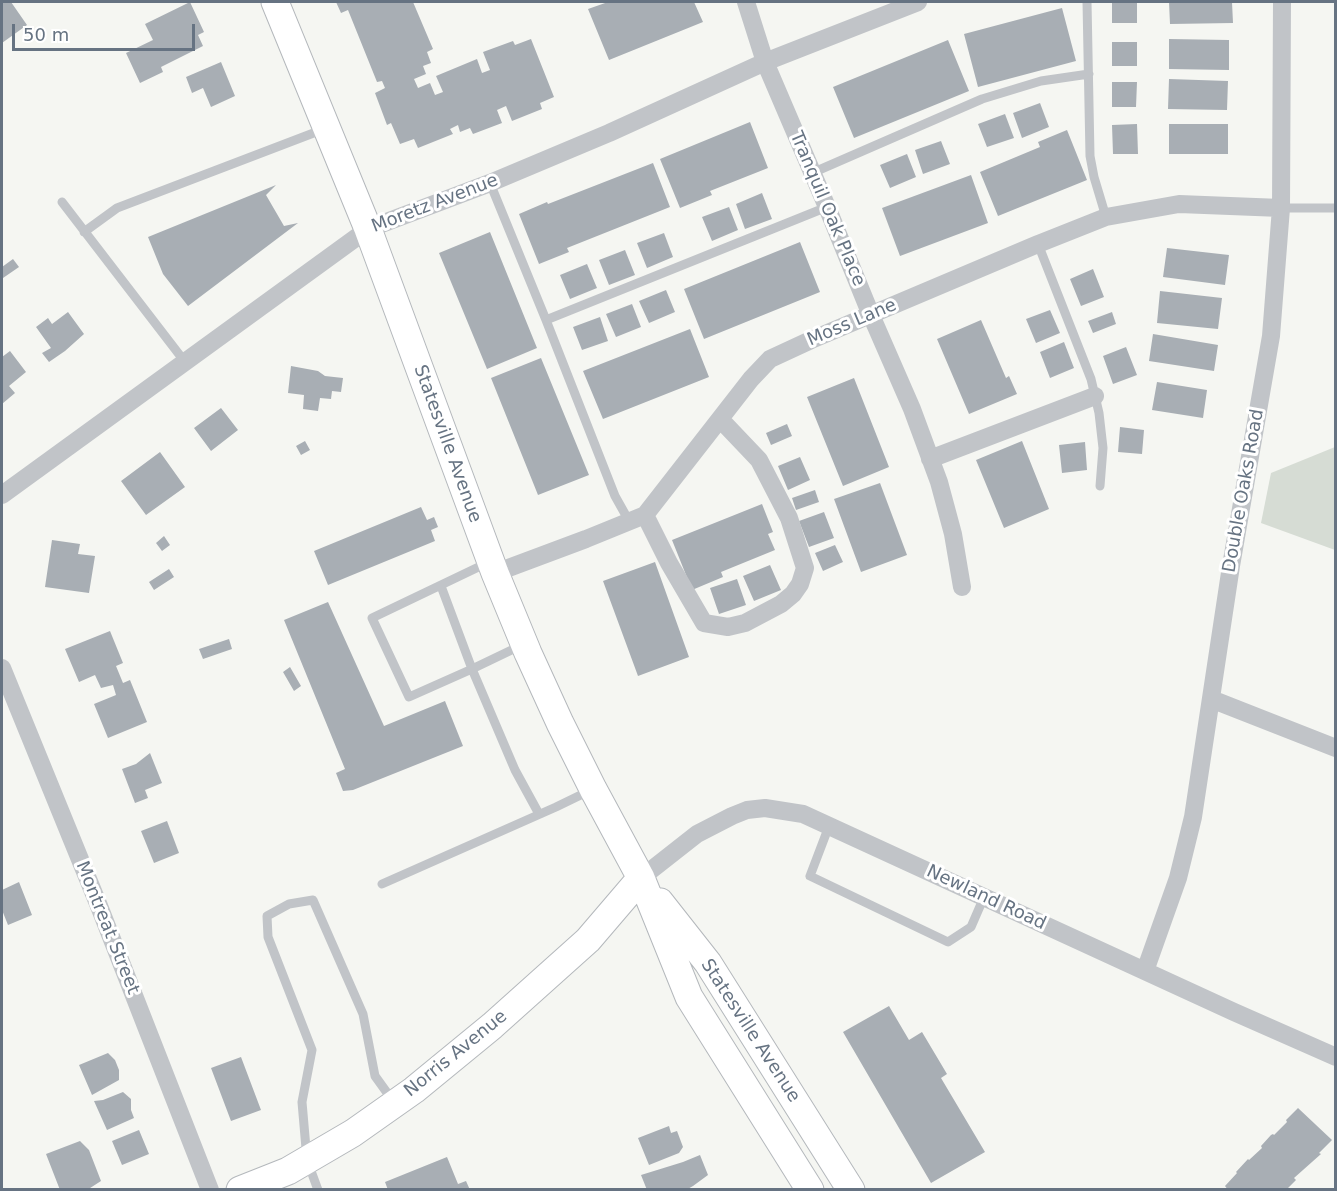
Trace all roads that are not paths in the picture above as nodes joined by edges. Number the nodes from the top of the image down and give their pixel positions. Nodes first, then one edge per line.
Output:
1 (275, 2) edge
2 (746, 2) edge
3 (918, 2) edge
4 (1087, 2) edge
5 (1282, 2) edge
6 (765, 63) junction
7 (1089, 74) junction
8 (326, 128) junction
9 (812, 173) junction
10 (490, 183) junction
11 (62, 202) dead end
12 (827, 207) junction
13 (1281, 208) junction
14 (1335, 208) edge
15 (1106, 217) junction
16 (368, 229) junction
17 (84, 232) junction
18 (1038, 244) junction
19 (871, 315) junction
20 (546, 320) junction
21 (185, 362) junction
22 (1095, 396) junction
23 (720, 419) junction
24 (930, 459) junction
25 (1100, 486) dead end
26 (2, 495) edge
27 (637, 518) junction
28 (493, 567) junction
29 (441, 586) junction
30 (962, 587) dead end
31 (524, 644) junction
32 (2, 668) edge
33 (472, 669) junction
34 (1211, 699) junction
35 (1335, 748) edge
36 (593, 789) junction
37 (539, 814) junction
38 (829, 826) junction
39 (641, 878) junction
40 (382, 884) dead end
41 (984, 897) junction
42 (1146, 971) junction
43 (1335, 1057) edge
44 (395, 1104) junction
45 (307, 1160) junction
46 (210, 1190) edge
47 (240, 1190) edge
48 (318, 1190) edge
49 (810, 1190) edge
50 (851, 1190) edge

1 - 8 main road, Statesville Avenue
2 - 6 street, Tranquil Oak Place
3 - 6 street, Moretz Avenue
4 - 7 lane
5 - 13 street, Double Oaks Road
6 - 9 street, Tranquil Oak Place
6 - 10 street, Moretz Avenue
7 - 9 lane
7 - 15 lane
8 - 16 main road, Statesville Avenue
8 - 17 lane
9 - 12 street, Tranquil Oak Place
10 - 16 street, Moretz Avenue
10 - 20 lane
11 - 17 lane
12 - 19 street, Tranquil Oak Place
12 - 20 lane
13 - 14 lane
13 - 15 street, Moss Lane
13 - 34 street, Double Oaks Road
15 - 18 street, Moss Lane
16 - 21 street, Moretz Avenue
16 - 28 main road, Statesville Avenue
17 - 21 lane
18 - 19 street, Moss Lane
18 - 22 lane
19 - 23 street, Moss Lane
19 - 24 street, Tranquil Oak Place
20 - 27 lane
21 - 26 street, Moretz Avenue
22 - 24 street
22 - 25 lane
23 - 27 street, Moss Lane
23 - 27 street
24 - 30 street, Tranquil Oak Place
27 - 28 street
28 - 29 lane
28 - 31 main road, Statesville Avenue
29 - 33 lane
29 - 33 lane
31 - 33 lane
31 - 36 main road, Statesville Avenue
32 - 46 street, Montreat Street
33 - 37 lane
34 - 35 street
34 - 42 street, Double Oaks Road
36 - 37 lane
36 - 39 main road, Statesville Avenue
37 - 40 lane
38 - 39 street, Newland Road
38 - 41 street, Newland Road
38 - 41 lane
39 - 44 main road, Norris Avenue
39 - 49 main road, Statesville Avenue
39 - 50 main road, Statesville Avenue
41 - 42 street, Newland Road
42 - 43 street, Newland Road
44 - 45 main road, Norris Avenue
44 - 45 lane
45 - 47 main road, Norris Avenue
45 - 48 lane

